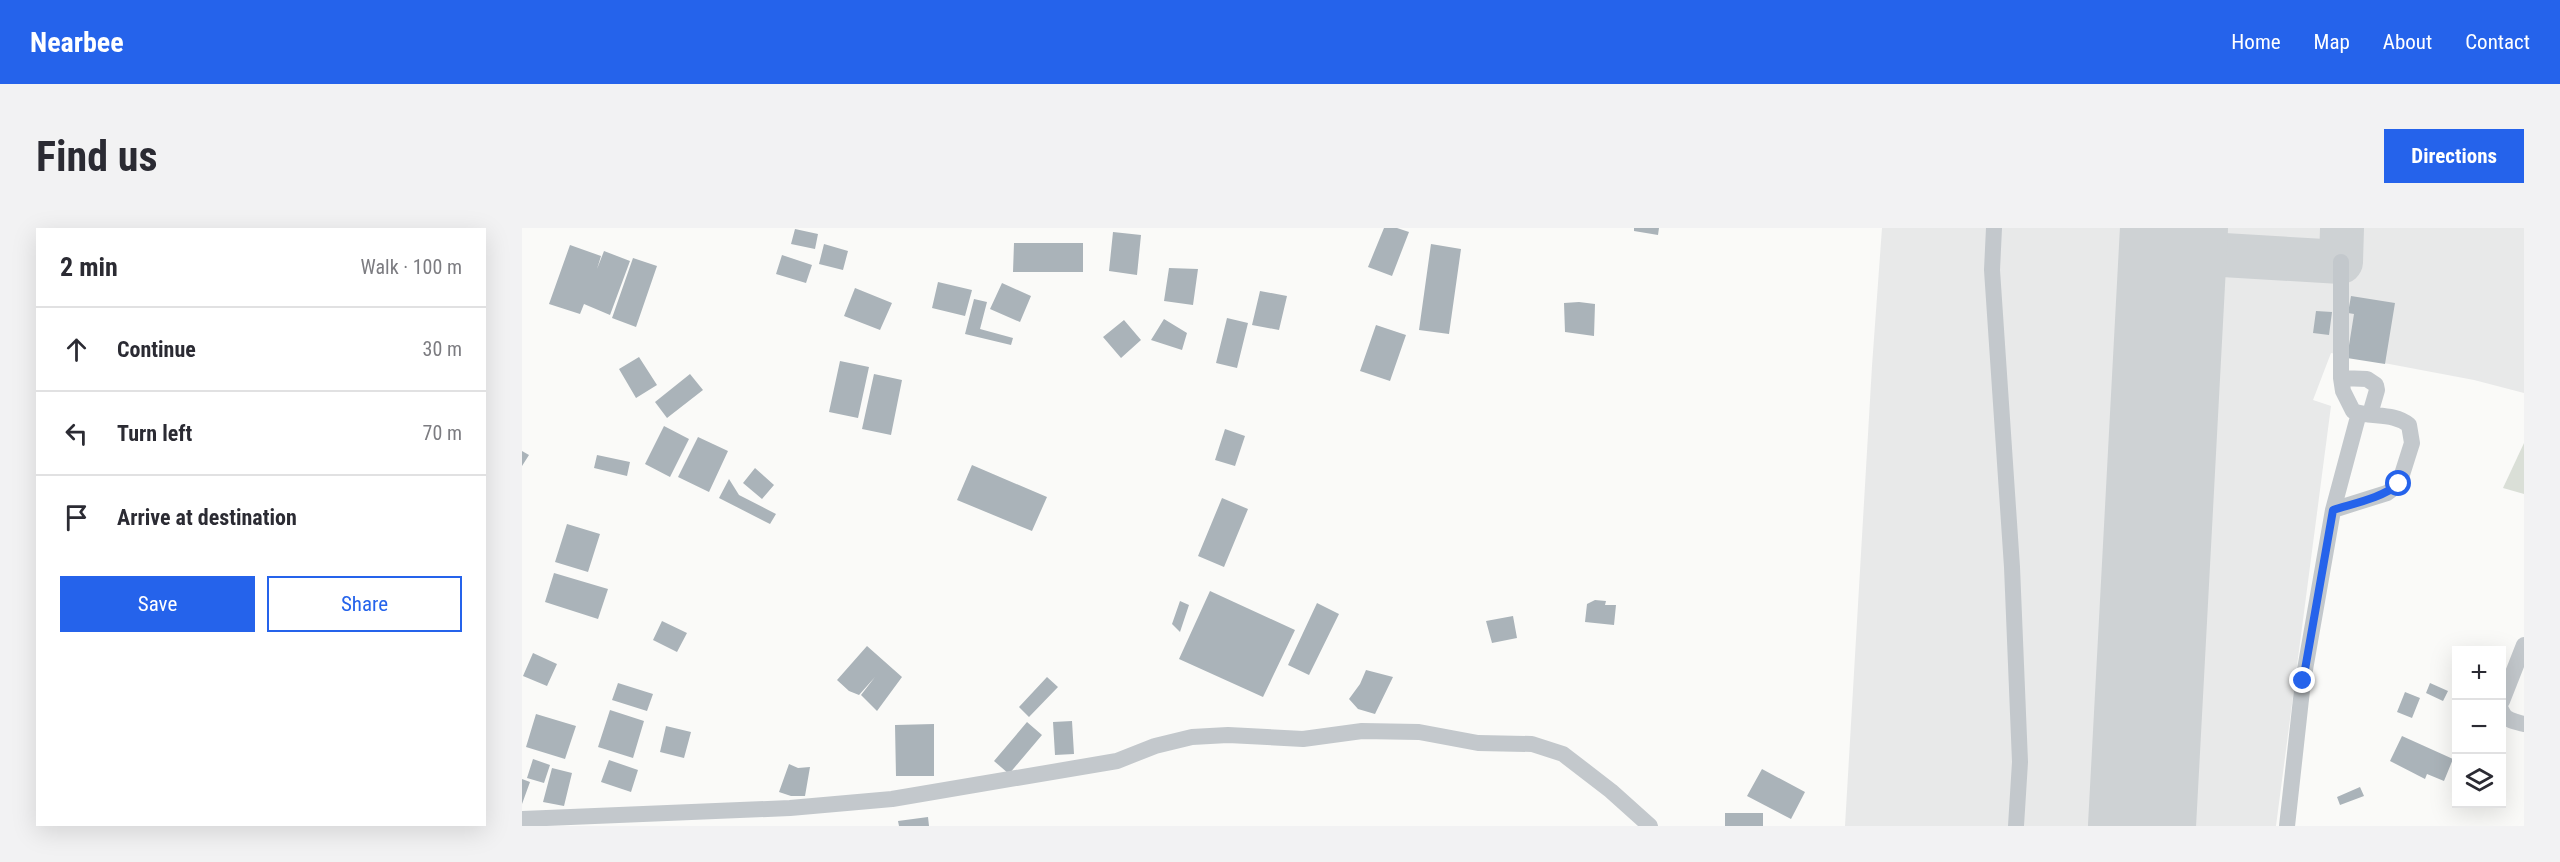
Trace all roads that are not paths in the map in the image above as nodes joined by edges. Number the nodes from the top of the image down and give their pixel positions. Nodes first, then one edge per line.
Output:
1 (1994, 228) edge
2 (2341, 262) dead end
3 (2341, 378) junction
4 (2365, 413) junction
5 (2333, 510) junction
6 (2524, 645) edge
7 (2502, 700) edge
8 (2506, 718) edge
9 (2524, 724) edge
10 (522, 819) edge
11 (1650, 826) edge
12 (2016, 826) edge
13 (2288, 826) edge

1 - 12 street
2 - 3 street
3 - 4 street
3 - 4 street
4 - 5 street
4 - 5 street
5 - 13 street
6 - 7 street
8 - 9 street
10 - 11 street

